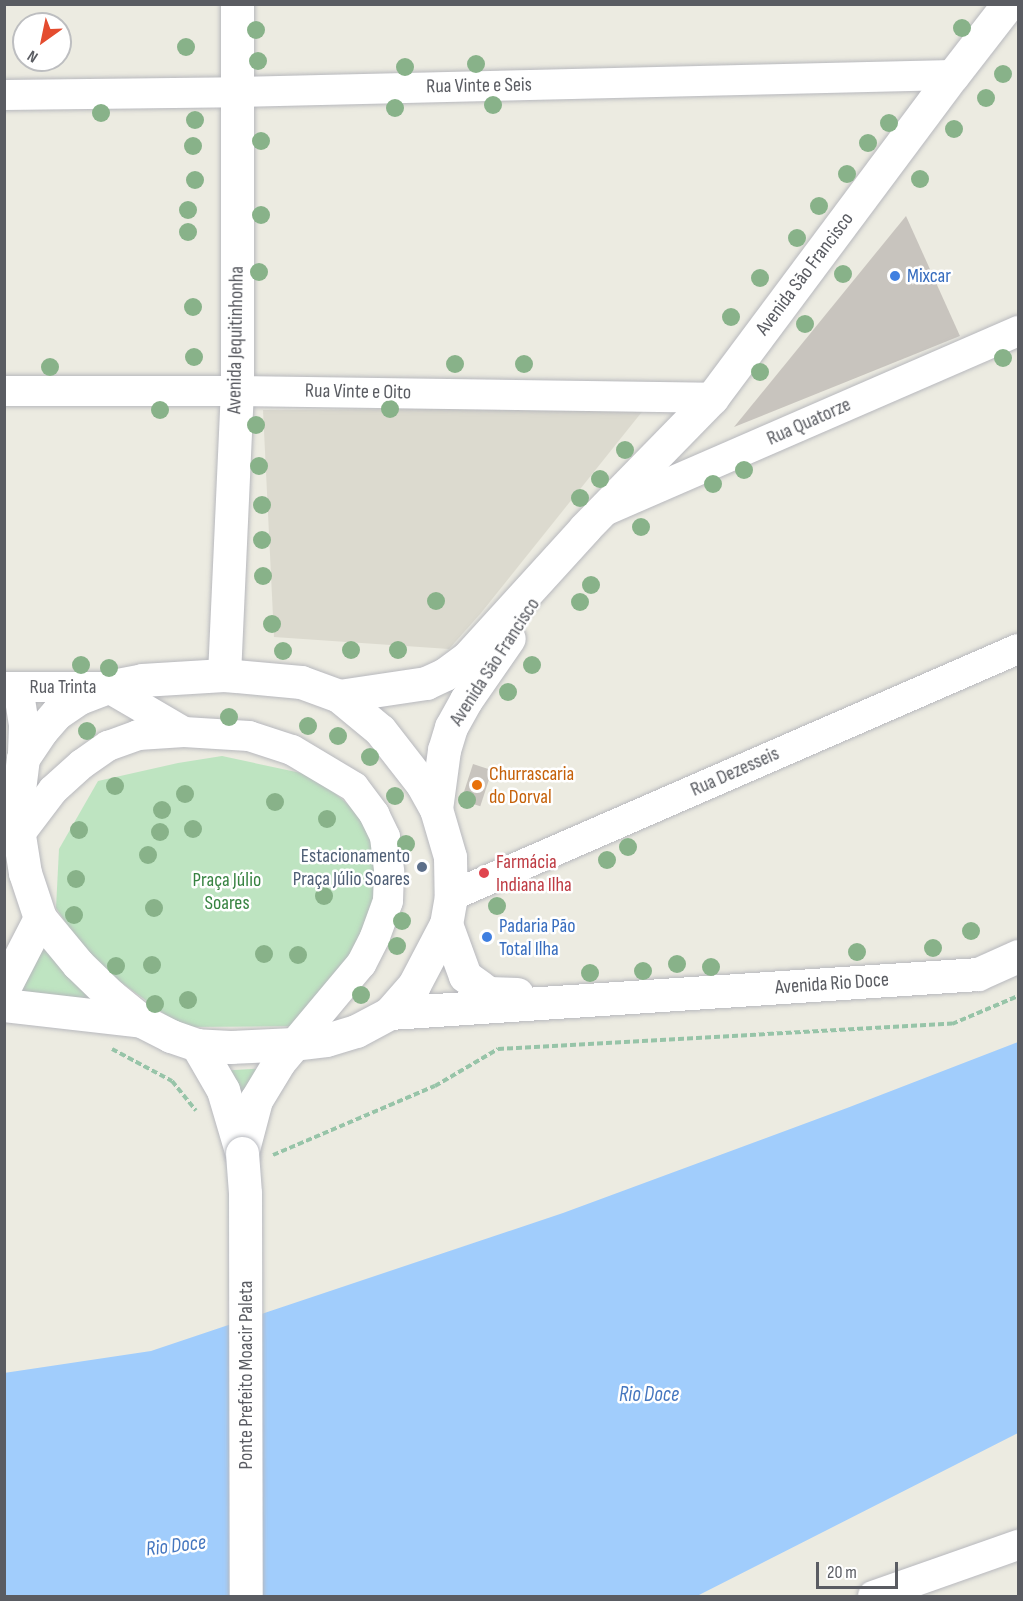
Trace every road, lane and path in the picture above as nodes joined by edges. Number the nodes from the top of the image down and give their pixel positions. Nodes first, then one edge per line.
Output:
1 (237, 4) edge
2 (1008, 4) edge
3 (953, 75) junction
4 (237, 92) junction
5 (4, 94) edge
6 (1018, 331) edge
7 (4, 391) edge
8 (237, 391) junction
9 (712, 398) junction
10 (592, 521) junction
11 (1018, 649) edge
12 (224, 675) junction
13 (11, 687) edge
14 (107, 687) junction
15 (339, 696) junction
16 (184, 732) junction
17 (23, 758) junction
18 (436, 809) junction
19 (19, 835) junction
20 (449, 910) junction
21 (40, 918) junction
22 (1018, 956) edge
23 (4, 988) edge
24 (642, 996) junction
25 (1018, 996) edge
26 (4, 1005) edge
27 (390, 1013) junction
28 (142, 1021) junction
29 (294, 1044) junction
30 (197, 1045) junction
31 (106, 1047) dead end
32 (197, 1113) dead end
33 (242, 1158) junction
34 (1018, 1545) edge
35 (939, 1585) edge
36 (246, 1596) edge
37 (873, 1596) edge

1 - 4 street, Avenida Jequitinhonha
2 - 3 street, Avenida São Francisco
3 - 4 street, Rua Vinte e Seis
3 - 9 street, Avenida São Francisco
4 - 5 street, Rua Vinte e Seis
4 - 8 street, Avenida Jequitinhonha
6 - 10 street, Rua Quatorze
7 - 8 street, Rua Vinte e Oito
8 - 9 street, Rua Vinte e Oito
8 - 12 street, Avenida Jequitinhonha
9 - 10 street, Avenida São Francisco
10 - 15 street, Avenida São Francisco
10 - 18 street, Avenida São Francisco
11 - 20 street, Rua Dezesseis
12 - 14 street
12 - 15 street
13 - 14 street, Rua Trinta
13 - 17 street, Rua Trinta
14 - 16 street
14 - 17 street
15 - 18 street
16 - 19 street
16 - 29 street
17 - 19 street
18 - 20 street
19 - 21 street
20 - 24 street, Avenida Rio Doce
20 - 27 street
21 - 23 street
21 - 28 street
22 - 24 street, Avenida Rio Doce
24 - 27 street, Avenida Rio Doce
25 - 33 path
26 - 28 street
27 - 29 street
28 - 30 street
29 - 30 street
29 - 33 street, Ponte Prefeito Moacir Paleta
30 - 33 street, Ponte Prefeito Moacir Paleta
31 - 32 path
33 - 36 street, Ponte Prefeito Moacir Paleta, bridge
34 - 35 street
35 - 37 street

